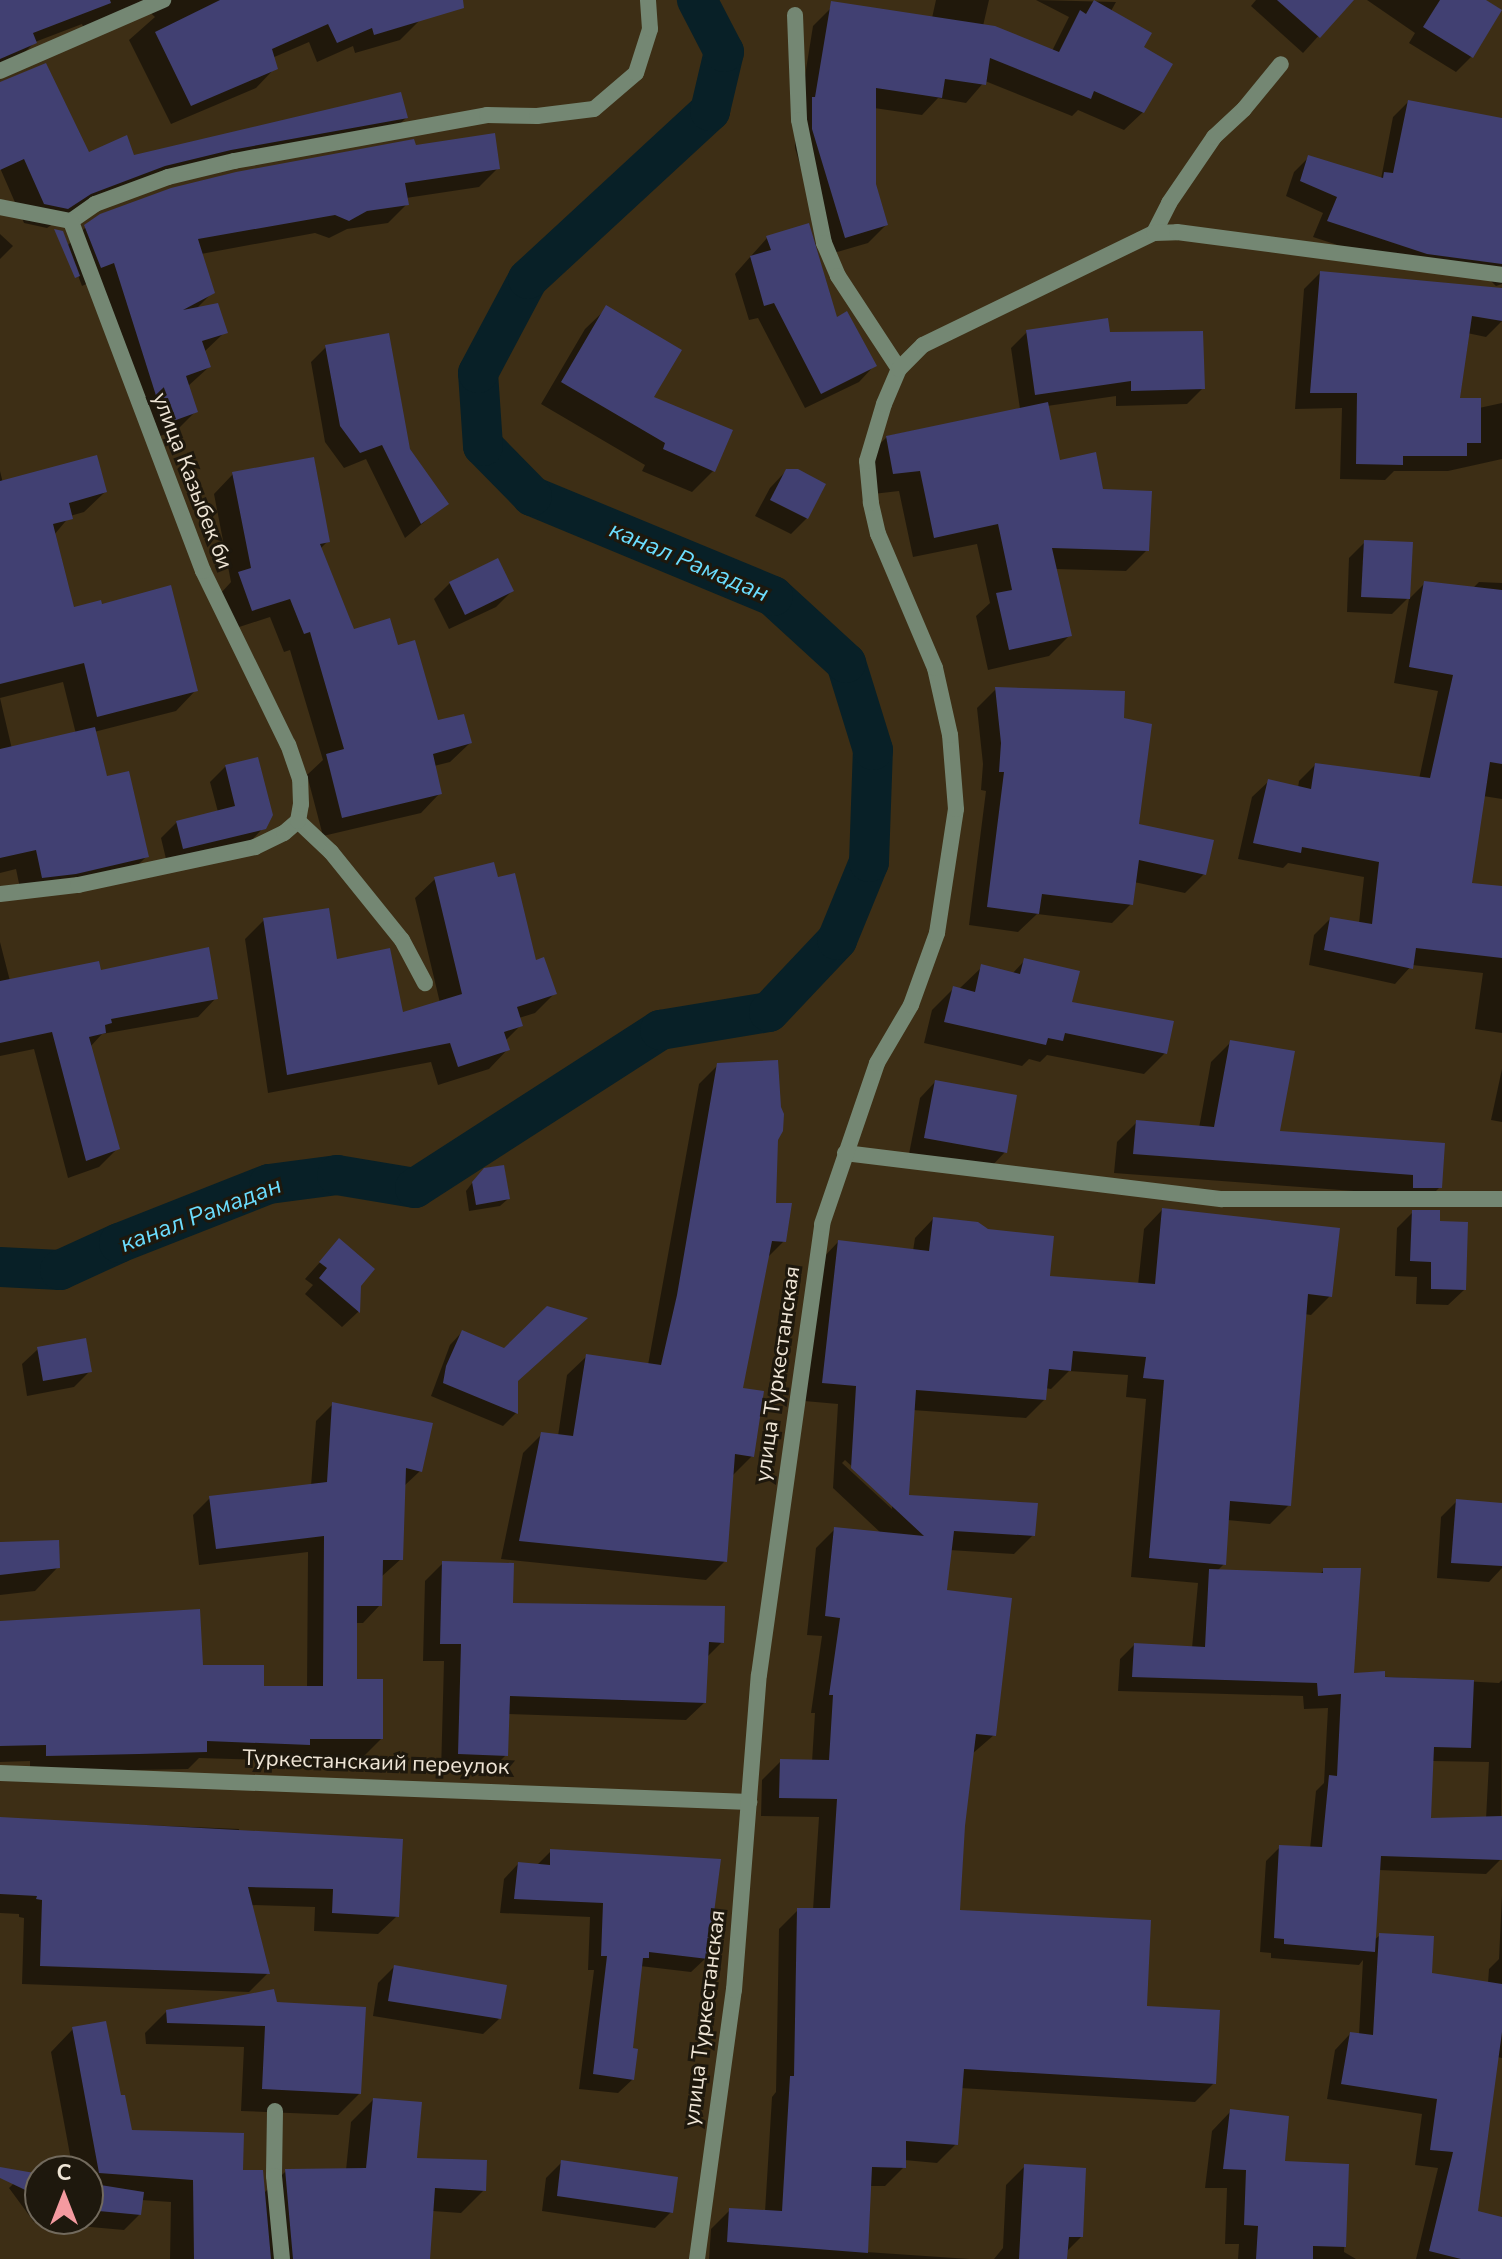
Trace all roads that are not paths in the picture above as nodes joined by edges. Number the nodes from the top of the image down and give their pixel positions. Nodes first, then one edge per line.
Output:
1 (163, 0) edge
2 (648, 0) edge
3 (795, 15) dead end
4 (1281, 64) dead end
5 (0, 71) edge
6 (0, 207) edge
7 (71, 221) junction
8 (1154, 233) junction
9 (1502, 275) edge
10 (899, 369) junction
11 (298, 821) junction
12 (0, 894) edge
13 (425, 983) dead end
14 (845, 1153) junction
15 (1502, 1199) edge
16 (0, 1773) edge
17 (749, 1802) junction
18 (275, 2111) dead end
19 (282, 2259) edge
20 (697, 2259) edge

1 - 5 street
2 - 7 street
3 - 10 street
4 - 8 street
6 - 7 street
7 - 11 street, улица Казыбек би
8 - 9 street
8 - 10 street
10 - 14 street, улица Туркестанская
11 - 12 street
11 - 13 street
14 - 15 street
14 - 17 street, улица Туркестанская
16 - 17 street, Туркестанскаий переулок
17 - 20 street, улица Туркестанская
18 - 19 street

